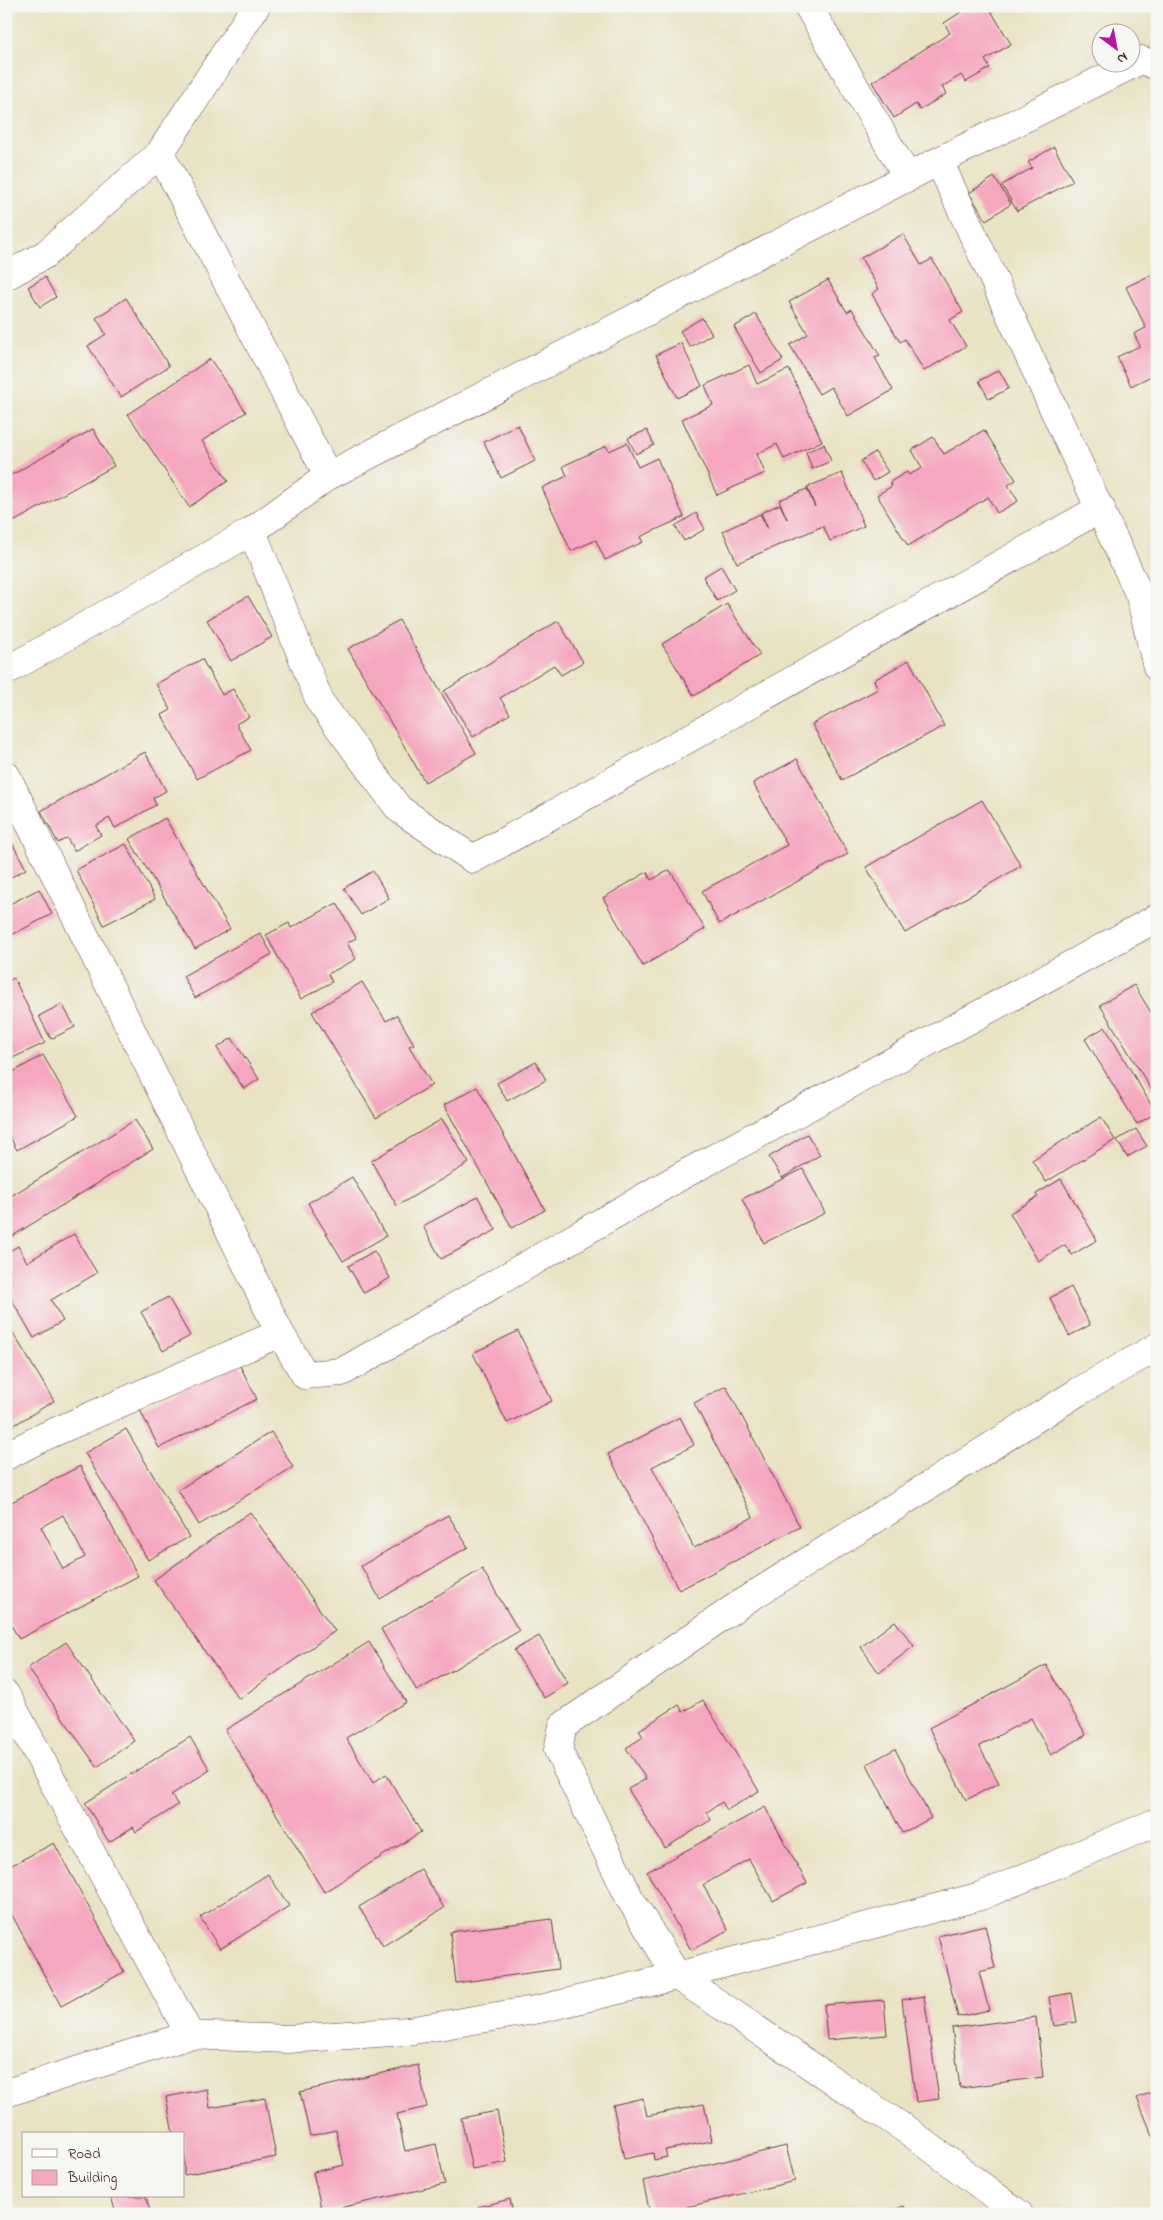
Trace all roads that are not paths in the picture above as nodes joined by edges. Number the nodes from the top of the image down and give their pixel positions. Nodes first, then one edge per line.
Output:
1 (256, 6) edge
2 (808, 6) edge
3 (1157, 66) edge
4 (160, 153) junction
5 (939, 161) junction
6 (908, 178) junction
7 (6, 276) edge
8 (328, 476) junction
9 (1101, 508) junction
10 (252, 530) junction
11 (1148, 591) edge
12 (1157, 667) edge
13 (6, 671) edge
14 (6, 775) edge
15 (1157, 918) edge
16 (280, 1333) junction
17 (1157, 1347) edge
18 (6, 1456) edge
19 (6, 1695) edge
20 (1157, 1822) edge
21 (677, 1976) junction
22 (190, 2035) junction
23 (6, 2093) edge
24 (1019, 2214) edge

1 - 4 street
2 - 6 street
3 - 5 street
4 - 7 street
4 - 8 street
5 - 6 street
5 - 9 street
6 - 8 street
8 - 10 street
9 - 10 street
9 - 11 street
10 - 13 street
11 - 12 street
14 - 16 street
15 - 16 street
16 - 18 street
17 - 21 street
19 - 22 street
20 - 21 street
21 - 22 street
21 - 24 street
22 - 23 street

